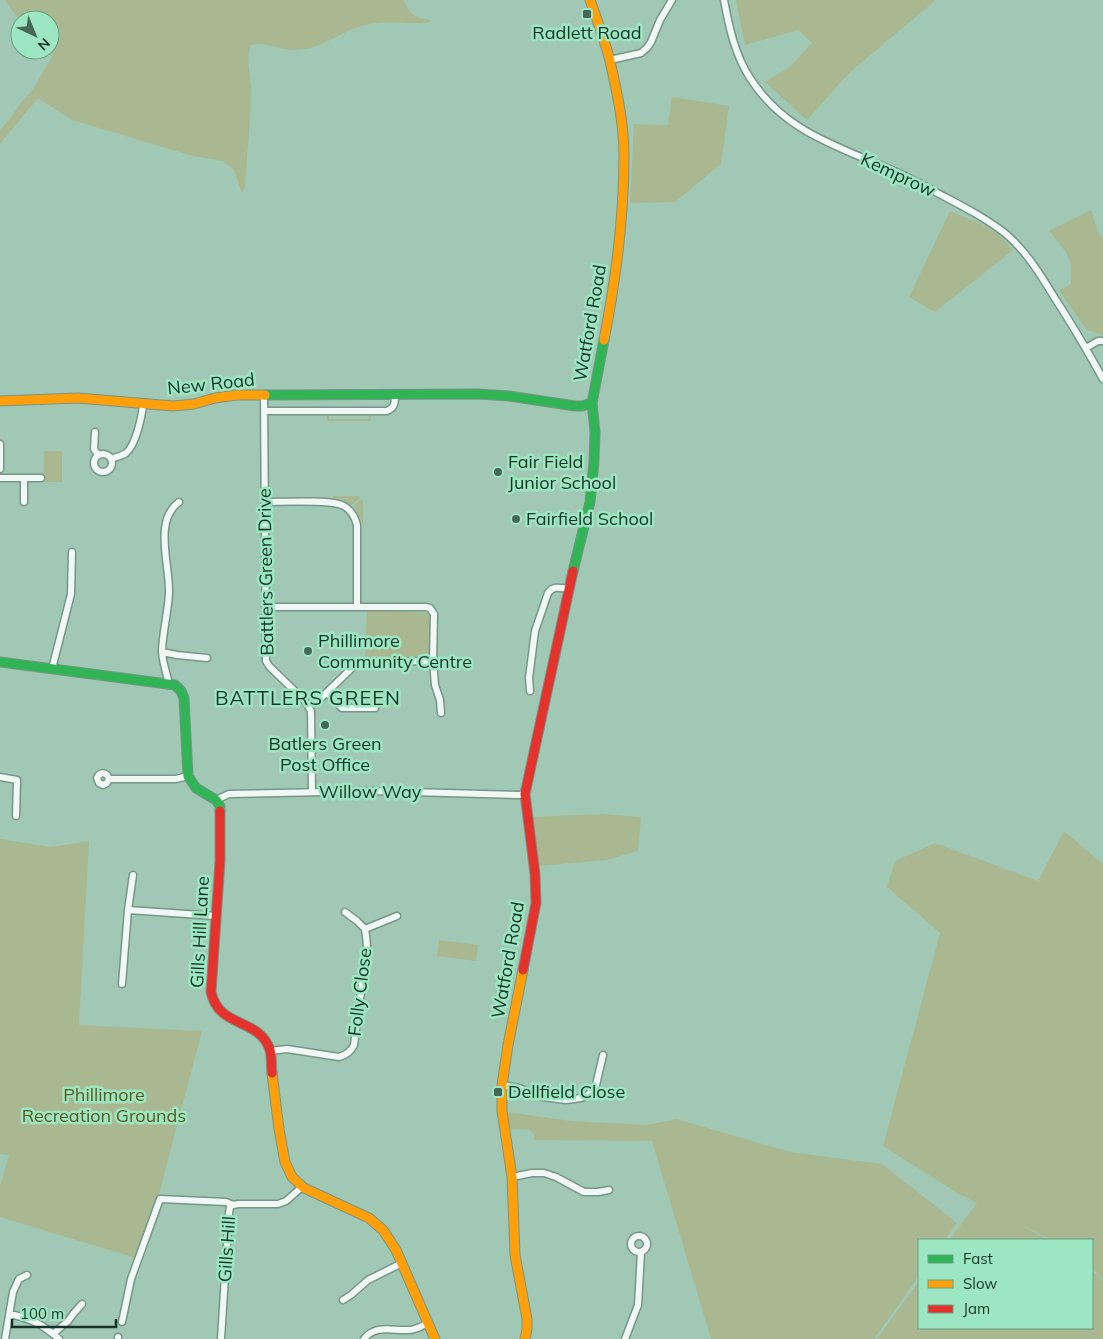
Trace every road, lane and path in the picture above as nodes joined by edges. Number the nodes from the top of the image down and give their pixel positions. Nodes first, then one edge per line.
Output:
1 (590, 0) edge
2 (672, 0) edge
3 (724, 0) edge
4 (610, 60) junction
5 (1103, 341) edge
6 (1086, 348) junction
7 (1103, 379) edge
8 (264, 395) junction
9 (395, 395) junction
10 (0, 401) edge
11 (592, 403) junction
12 (143, 404) junction
13 (264, 411) junction
14 (95, 432) dead end
15 (0, 444) edge
16 (98, 455) junction
17 (111, 459) junction
18 (0, 469) edge
19 (0, 478) edge
20 (41, 478) dead end
21 (24, 479) junction
22 (24, 502) dead end
23 (179, 502) dead end
24 (265, 502) junction
25 (72, 552) dead end
26 (568, 589) junction
27 (265, 607) junction
28 (357, 607) junction
29 (162, 652) junction
30 (207, 658) dead end
31 (434, 661) junction
32 (0, 662) edge
33 (52, 669) junction
34 (169, 684) junction
35 (530, 691) dead end
36 (327, 693) junction
37 (308, 706) junction
38 (375, 708) dead end
39 (441, 713) dead end
40 (188, 776) junction
41 (0, 777) edge
42 (109, 778) dead end
43 (312, 792) junction
44 (525, 794) junction
45 (216, 800) junction
46 (16, 816) dead end
47 (133, 875) dead end
48 (128, 910) junction
49 (345, 912) dead end
50 (216, 916) junction
51 (397, 916) dead end
52 (365, 929) junction
53 (122, 984) dead end
54 (270, 1052) junction
55 (603, 1055) dead end
56 (502, 1085) junction
57 (512, 1177) junction
58 (302, 1186) junction
59 (609, 1190) dead end
60 (233, 1205) junction
61 (640, 1252) dead end
62 (402, 1263) junction
63 (27, 1275) dead end
64 (342, 1300) dead end
65 (82, 1304) dead end
66 (10, 1314) junction
67 (122, 1322) dead end
68 (428, 1323) junction
69 (53, 1334) junction
70 (5, 1339) edge
71 (59, 1339) edge
72 (221, 1339) edge
73 (364, 1339) edge
74 (435, 1339) edge
75 (525, 1339) edge
76 (625, 1339) edge

1 - 4 street
2 - 4 street
3 - 6 street, Kemprow
4 - 11 street, Watford Road
5 - 6 street
6 - 7 street, Kemprow
8 - 9 street, New Road
8 - 12 street, New Road
8 - 13 street, Battlers Green Drive
9 - 11 street, New Road
9 - 13 street, New Road
10 - 12 street, New Road
11 - 26 street, Watford Road
12 - 17 street
13 - 24 street, Battlers Green Drive
14 - 16 street
15 - 18 street
16 - 17 street
16 - 17 street
19 - 21 street
20 - 21 street
21 - 22 street
23 - 29 street
24 - 27 street, Battlers Green Drive
24 - 28 street
25 - 33 street
26 - 35 street
26 - 44 street, Watford Road
27 - 28 street
27 - 37 street, Battlers Green Drive
28 - 31 street
29 - 30 street
29 - 34 street
31 - 36 street
31 - 39 street
32 - 33 street
33 - 34 street
34 - 40 street
36 - 37 street
36 - 38 street
37 - 43 street
40 - 42 street
40 - 45 street
41 - 46 street
43 - 44 street, Willow Way
43 - 45 street, Willow Way
44 - 56 street, Watford Road
45 - 50 street, Gills Hill Lane
47 - 48 street
48 - 50 street
48 - 53 street
49 - 52 street, Folly Close
50 - 54 street, Gills Hill Lane
51 - 52 street, Folly Close
52 - 54 street, Folly Close
54 - 58 street, Gills Hill Lane
55 - 56 street
56 - 57 street, Watford Road
57 - 59 street
57 - 75 street, Watford Road
58 - 60 street, Gills Hill
58 - 62 street, Gills Hill Lane
60 - 67 street
60 - 72 street, Gills Hill
61 - 76 street
62 - 64 street
62 - 68 street, Gills Hill Lane
63 - 66 street
65 - 69 street
66 - 69 street
66 - 70 street
68 - 73 street
68 - 74 street, Gills Hill Lane
69 - 71 street

